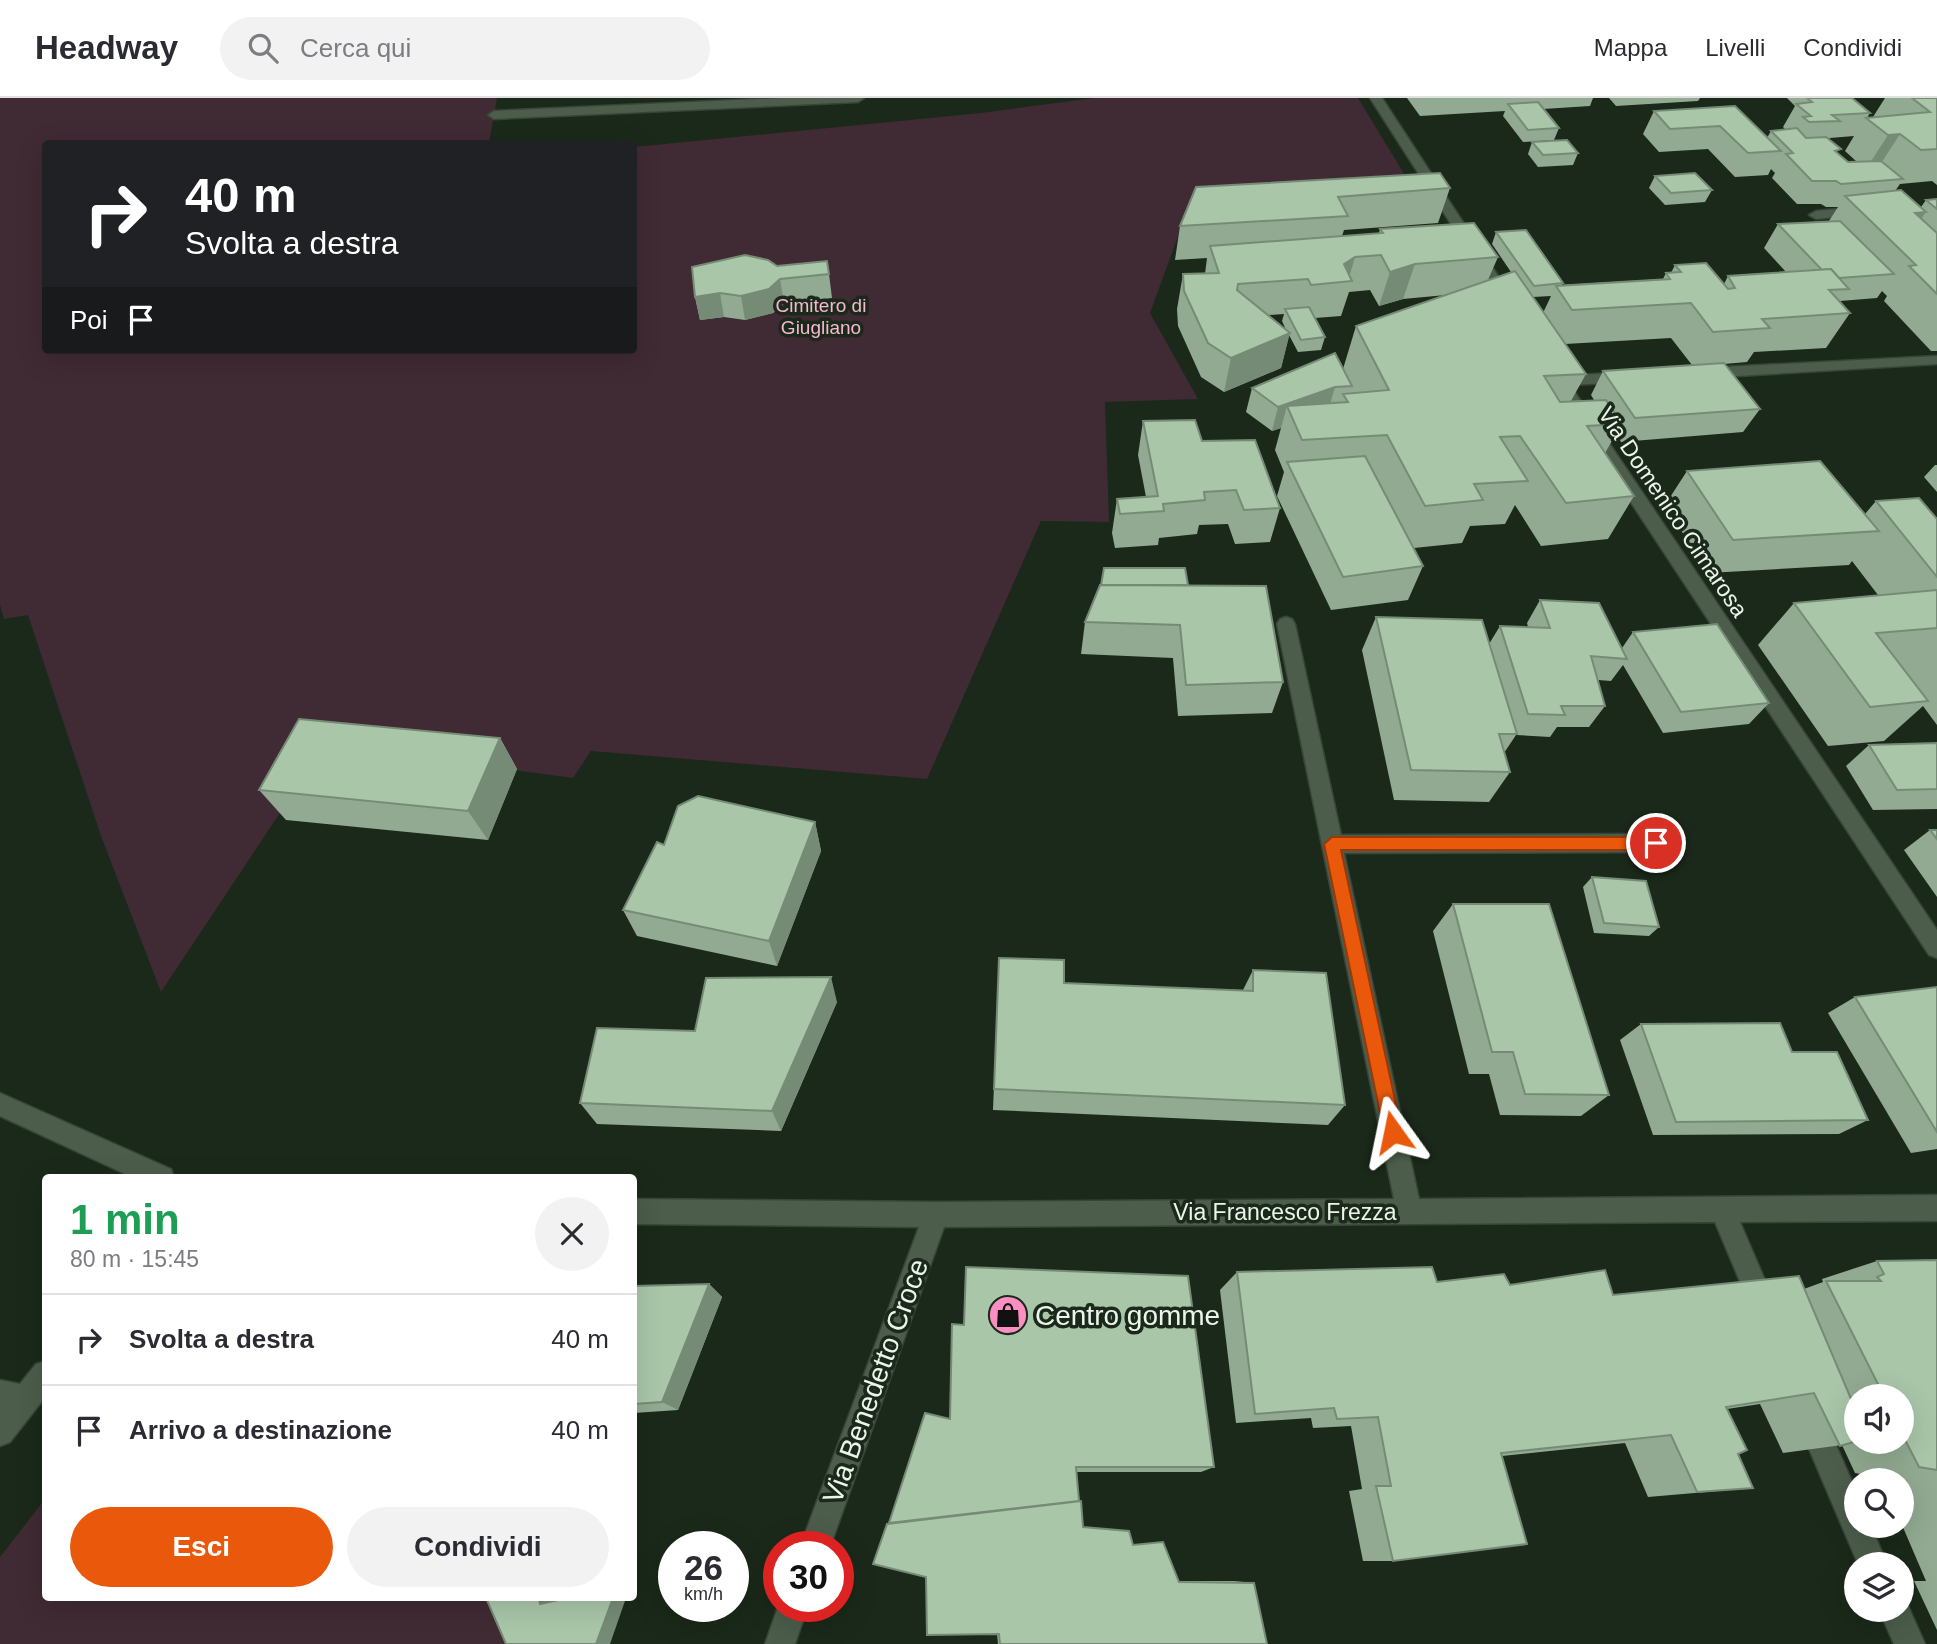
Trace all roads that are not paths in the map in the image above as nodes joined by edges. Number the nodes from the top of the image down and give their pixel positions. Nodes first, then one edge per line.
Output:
1 (558, 98) edge
2 (858, 98) edge
3 (1376, 98) edge
4 (564, 112) junction
5 (494, 115) dead end
6 (1870, 209) edge
7 (1816, 215) dead end
8 (1515, 313) edge
9 (1544, 359) edge
10 (1937, 360) edge
11 (1694, 374) edge
12 (1640, 377) edge
13 (1559, 381) junction
14 (1286, 624) dead end
15 (1656, 843) dead end
16 (1332, 844) junction
17 (1937, 948) edge
18 (0, 1104) edge
19 (153, 1174) edge
20 (1937, 1208) edge
21 (637, 1211) edge
22 (1409, 1211) junction
23 (1723, 1211) junction
24 (936, 1215) junction
25 (1775, 1335) edge
26 (42, 1377) edge
27 (12, 1396) edge
28 (1801, 1397) edge
29 (0, 1432) edge
30 (821, 1531) edge
31 (1868, 1552) edge
32 (788, 1622) edge
33 (1900, 1622) edge
34 (780, 1644) edge
35 (1910, 1644) edge

1 - 4 street
2 - 4 street
3 - 8 street
4 - 5 street
6 - 7 street
9 - 13 street, Via Domenico Cimarosa
10 - 11 street
12 - 13 street
13 - 17 street, Via Domenico Cimarosa
14 - 16 street
15 - 16 street
16 - 22 street
18 - 19 street
20 - 23 street, Via Francesco Frezza
21 - 24 street, Via Francesco Frezza
22 - 23 street, Via Francesco Frezza
22 - 24 street, Via Francesco Frezza
23 - 25 street
24 - 30 street, Via Benedetto Croce
26 - 27 street
27 - 29 street
28 - 31 street
32 - 34 street
33 - 35 street

